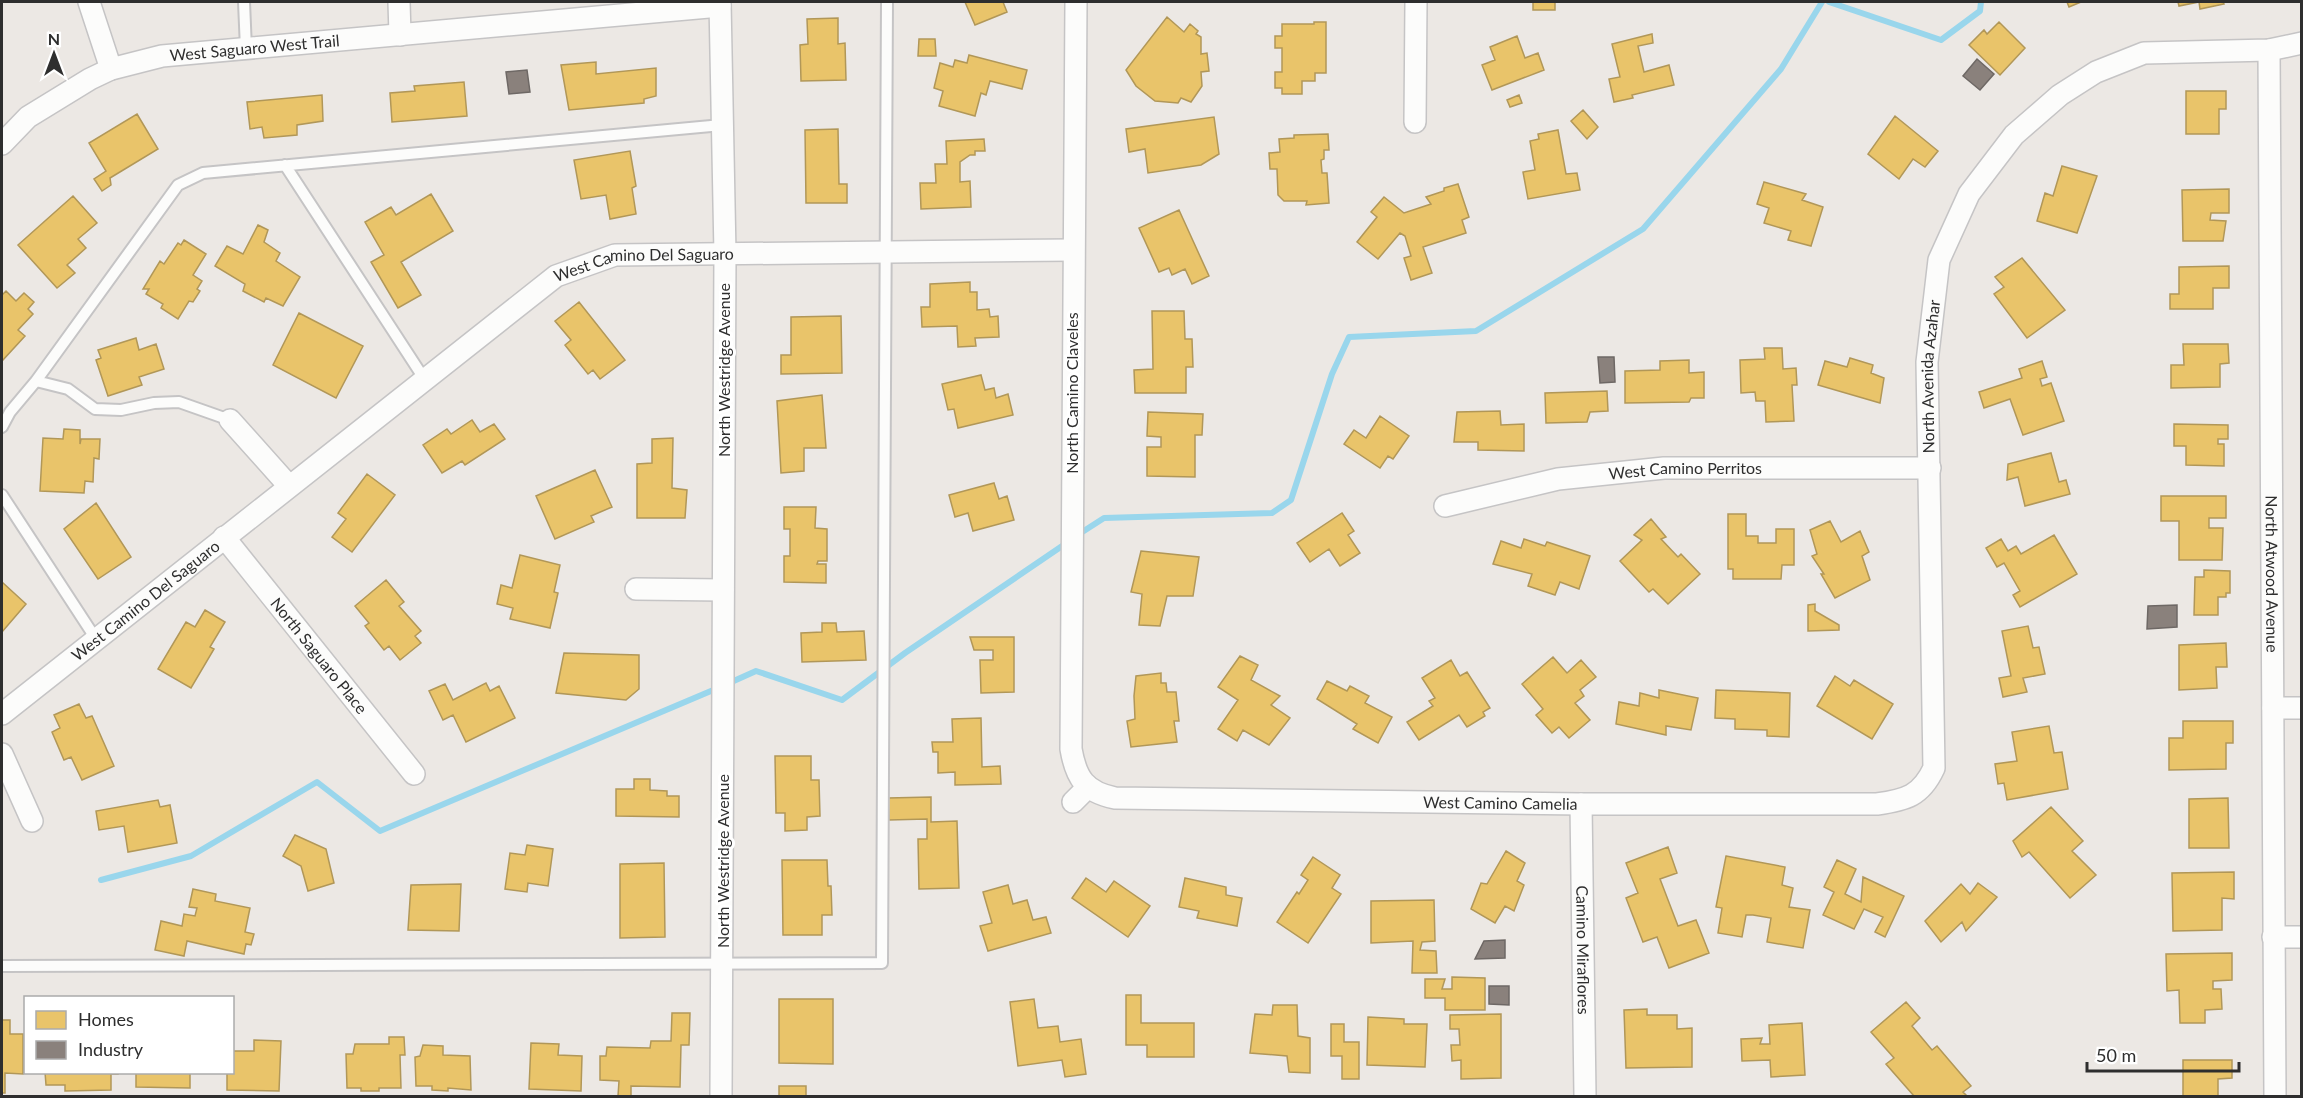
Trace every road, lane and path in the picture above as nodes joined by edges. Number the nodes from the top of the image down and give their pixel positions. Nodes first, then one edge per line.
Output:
1 (89, 2) edge
2 (244, 2) edge
3 (399, 2) edge
4 (887, 2) edge
5 (1076, 2) edge
6 (1416, 2) edge
7 (720, 4) edge
8 (664, 6) edge
9 (400, 35) junction
10 (2301, 43) edge
11 (246, 49) junction
12 (2269, 50) junction
13 (111, 69) junction
14 (1414, 123) dead end
15 (722, 124) junction
16 (2, 144) edge
17 (285, 165) junction
18 (1073, 250) junction
19 (886, 252) junction
20 (725, 254) junction
21 (425, 380) junction
22 (36, 381) junction
23 (230, 420) joint
24 (2, 427) edge
25 (1930, 468) junction
26 (289, 486) junction
27 (2, 495) edge
28 (1445, 506) dead end
29 (224, 537) junction
30 (636, 589) dead end
31 (723, 590) junction
32 (96, 639) junction
33 (2274, 708) junction
34 (2301, 708) edge
35 (2, 714) edge
36 (2, 754) edge
37 (414, 774) dead end
38 (1085, 785) junction
39 (1924, 792) joint
40 (1073, 802) dead end
41 (1581, 804) junction
42 (32, 821) dead end
43 (2301, 937) edge
44 (2273, 938) junction
45 (722, 963) junction
46 (2, 966) edge
47 (721, 1096) edge
48 (1585, 1096) edge
49 (2276, 1096) edge

1 - 13 street
2 - 11 lane
3 - 9 street
4 - 19 lane
5 - 18 street, North Camino Claveles
6 - 14 street
7 - 8 street, West Saguaro West Trail
7 - 15 street, North Westridge Avenue
8 - 9 street, West Saguaro West Trail
9 - 11 street, West Saguaro West Trail
10 - 12 street
11 - 13 street, West Saguaro West Trail
12 - 25 street, North Avenida Azahar
12 - 33 street, North Atwood Avenue
13 - 16 street, West Saguaro West Trail
15 - 17 lane
15 - 20 street, North Westridge Avenue
17 - 21 lane
17 - 22 lane
18 - 19 street, West Camino Del Saguaro
18 - 38 street, North Camino Claveles
19 - 20 street, West Camino Del Saguaro
19 - 45 lane
20 - 21 street, West Camino Del Saguaro
20 - 31 street, North Westridge Avenue
21 - 26 street, West Camino Del Saguaro
22 - 23 lane
22 - 24 lane
23 - 26 street
25 - 28 street, West Camino Perritos
25 - 39 street, North Avenida Azahar
26 - 29 street, West Camino Del Saguaro
27 - 32 lane
29 - 32 street, West Camino Del Saguaro
29 - 37 street, North Saguaro Place
30 - 31 street
31 - 45 street, North Westridge Avenue
32 - 35 street, West Camino Del Saguaro
33 - 34 street
33 - 44 street, North Atwood Avenue
36 - 42 street
38 - 40 street
38 - 41 street, West Camino Camelia
39 - 41 street, West Camino Camelia
41 - 48 street, Camino Miraflores
43 - 44 street
44 - 49 street, North Atwood Avenue
45 - 46 lane
45 - 47 street, North Westridge Avenue

